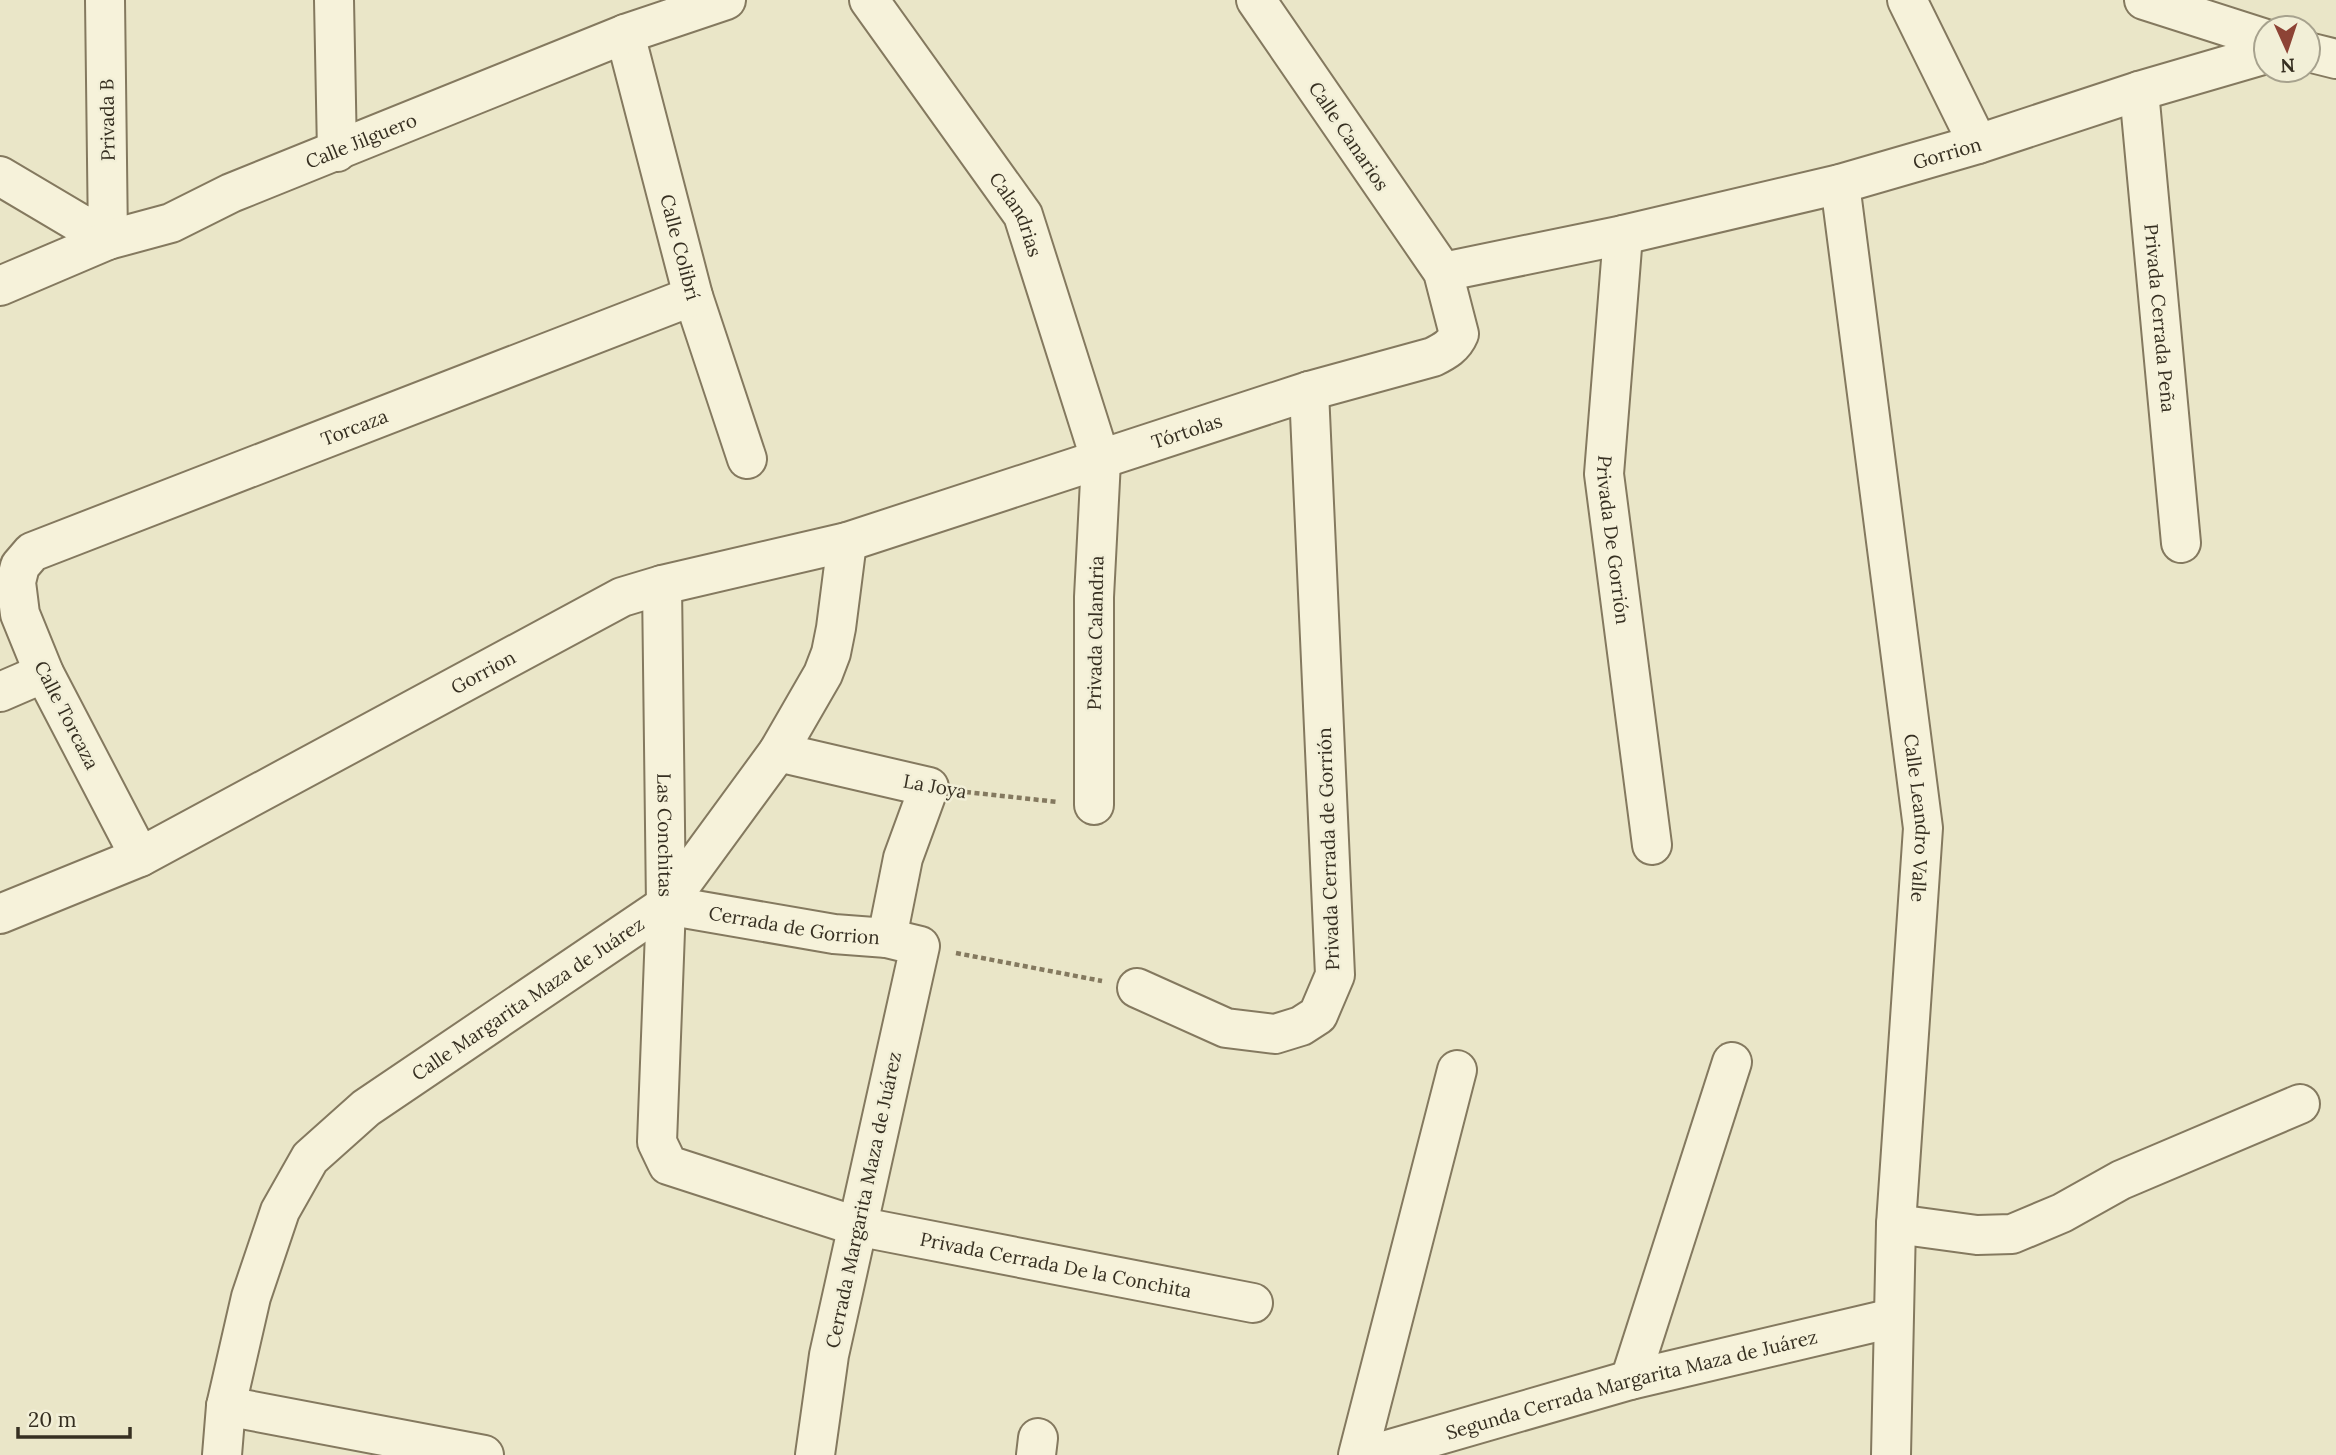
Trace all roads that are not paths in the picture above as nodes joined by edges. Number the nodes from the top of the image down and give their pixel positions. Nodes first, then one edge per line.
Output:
1 (105, 0) edge
2 (334, 0) edge
3 (726, 0) edge
4 (869, 0) edge
5 (1256, 0) edge
6 (1907, 0) edge
7 (2144, 0) edge
8 (625, 34) junction
9 (2252, 35) edge
10 (2252, 58) edge
11 (2139, 91) junction
12 (1978, 144) junction
13 (337, 152) junction
14 (0, 176) edge
15 (1840, 184) junction
16 (1623, 235) junction
17 (108, 240) junction
18 (1443, 272) junction
19 (0, 286) edge
20 (693, 296) junction
21 (1309, 391) junction
22 (747, 459) dead end
23 (1101, 461) junction
24 (847, 542) junction
25 (2181, 543) dead end
26 (20, 566) joint
27 (662, 585) junction
28 (44, 673) junction
29 (0, 692) edge
30 (778, 752) junction
31 (929, 787) joint
32 (1094, 805) road end
33 (1652, 845) dead end
34 (140, 857) junction
35 (666, 905) junction
36 (0, 914) edge
37 (903, 942) junction
38 (1137, 988) road end
39 (1732, 1062) dead end
40 (1457, 1070) dead end
41 (2300, 1104) dead end
42 (668, 1165) joint
43 (1896, 1224) junction
44 (856, 1226) junction
45 (1254, 1303) dead end
46 (1893, 1318) junction
47 (1630, 1380) junction
48 (226, 1406) junction
49 (222, 1455) edge
50 (484, 1455) edge
51 (815, 1455) edge
52 (1358, 1455) edge
53 (1370, 1455) edge
54 (1891, 1455) edge

1 - 17 street, Privada B
2 - 13 street
3 - 8 street, Calle Jilguero
4 - 23 street, Calandrias
5 - 18 street, Calle Canarios
6 - 12 street
7 - 9 street
8 - 13 street, Calle Jilguero
8 - 20 street, Calle Colibrí
10 - 11 street, Gorrion
11 - 12 street, Gorrion
11 - 25 street, Privada Cerrada Peña
12 - 15 street, Gorrion
13 - 17 street, Calle Jilguero
14 - 17 street
15 - 16 street, Gorrion
15 - 43 street, Calle Leandro Valle
16 - 18 street, Gorrion
16 - 33 street, Privada De Gorrión
17 - 19 street, Calle Jilguero
18 - 21 street, Tórtolas
20 - 22 street, Calle Colibrí
20 - 26 street, Torcaza
21 - 23 street, Tórtolas
21 - 38 street, Privada Cerrada de Gorrión
23 - 24 street, Tórtolas
23 - 32 street, Privada Calandria
24 - 27 street, Gorrion
24 - 30 street, Calle Margarita Maza de Juárez
26 - 28 street, Calle Torcaza
27 - 34 street, Gorrion
27 - 35 street, Las Conchitas
28 - 29 street
28 - 34 street, Calle Torcaza
30 - 31 street, La Joya
30 - 35 street, Calle Margarita Maza de Juárez
31 - 37 street, Cerrada Margarita Maza de Juárez
34 - 36 street, Gorrion
35 - 37 street, Cerrada de Gorrion
35 - 42 street, Las Conchitas
35 - 48 street, Calle Margarita Maza de Juárez
37 - 44 street, Cerrada Margarita Maza de Juárez
39 - 47 street
40 - 52 street
41 - 43 street
42 - 44 street, Privada Cerrada De la Conchita
43 - 46 street, Calle Leandro Valle
44 - 45 street, Privada Cerrada De la Conchita
44 - 51 street, Cerrada Margarita Maza de Juárez
46 - 47 street, Segunda Cerrada Margarita Maza de Juárez
46 - 54 street, Calle Leandro Valle
47 - 53 street, Segunda Cerrada Margarita Maza de Juárez
48 - 49 street, Calle Margarita Maza de Juárez
48 - 50 street

